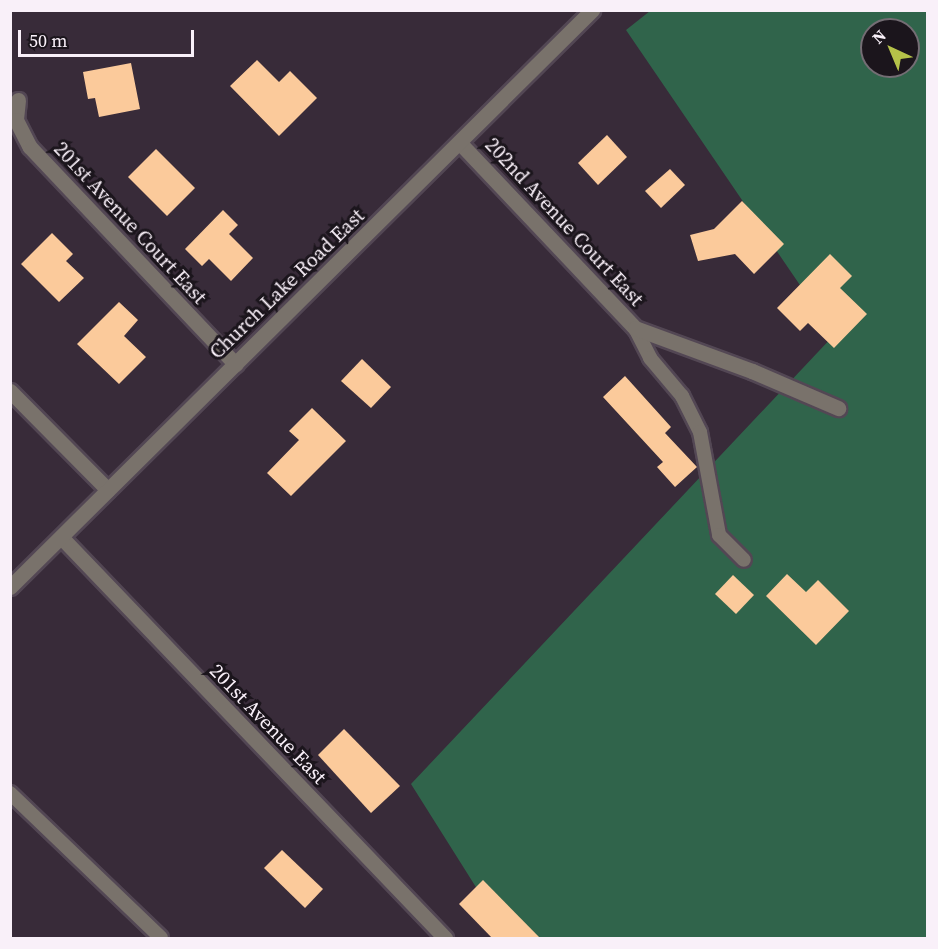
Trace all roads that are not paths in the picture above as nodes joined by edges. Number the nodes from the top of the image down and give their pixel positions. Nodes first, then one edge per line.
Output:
1 (592, 10) edge
2 (18, 100) dead end
3 (460, 143) junction
4 (635, 328) junction
5 (235, 364) junction
6 (10, 391) edge
7 (838, 408) dead end
8 (108, 490) junction
9 (62, 538) junction
10 (744, 560) dead end
11 (10, 587) edge
12 (10, 793) edge
13 (161, 939) edge
14 (445, 939) edge

1 - 3 street, Church Lake Road East
2 - 5 street, 201st Avenue Court East
3 - 4 street, 202nd Avenue Court East
3 - 5 street, Church Lake Road East
4 - 7 street, 202nd Avenue Court East
4 - 10 lane
5 - 8 street, Church Lake Road East
6 - 8 street
8 - 9 street, Church Lake Road East
9 - 11 street, Church Lake Road East
9 - 14 street, 201st Avenue East
12 - 13 lane

